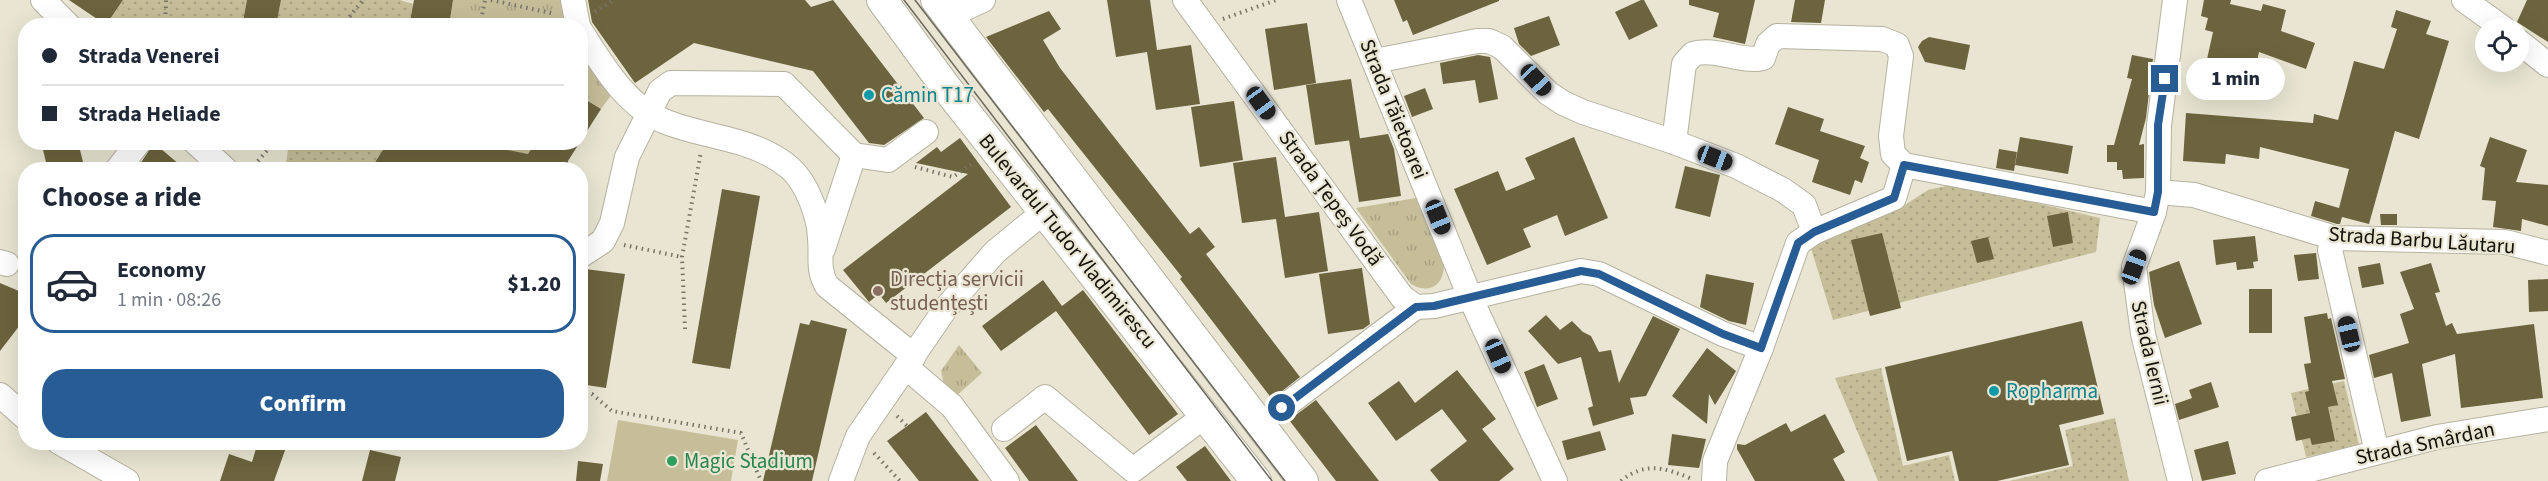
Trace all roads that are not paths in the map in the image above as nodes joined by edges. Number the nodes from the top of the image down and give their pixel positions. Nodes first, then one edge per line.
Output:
1 (43, 0) edge
2 (882, 0) edge
3 (983, 0) edge
4 (1185, 0) edge
5 (1349, 0) edge
6 (2175, 0) edge
7 (2463, 0) edge
8 (942, 8) edge
9 (2497, 15) edge
10 (61, 18) edge
11 (588, 36) edge
12 (2529, 50) edge
13 (1375, 61) junction
14 (2548, 65) edge
15 (649, 112) junction
16 (926, 132) dead end
17 (1674, 142) junction
18 (133, 150) edge
19 (204, 150) edge
20 (854, 154) junction
21 (123, 162) edge
22 (217, 162) edge
23 (1904, 165) junction
24 (2156, 202) junction
25 (1045, 211) junction
26 (1814, 232) junction
27 (2335, 238) junction
28 (588, 251) edge
29 (2548, 253) edge
30 (819, 260) junction
31 (1470, 297) junction
32 (1416, 307) junction
33 (1761, 348) junction
34 (910, 362) junction
35 (0, 395) edge
36 (1282, 408) dead end
37 (18, 411) edge
38 (1206, 415) junction
39 (2548, 419) edge
40 (1004, 429) dead end
41 (72, 450) edge
42 (2377, 452) junction
43 (1137, 476) edge
44 (127, 481) edge
45 (841, 481) edge
46 (1007, 481) edge
47 (1256, 481) edge
48 (1304, 481) edge
49 (1555, 481) edge
50 (1714, 481) edge
51 (2180, 481) edge
52 (2267, 481) edge

1 - 10 street
2 - 25 main road, Bulevardul Tudor Vladimirescu
3 - 8 street
4 - 32 street, Strada Țepeș Vodă
5 - 13 street, Strada Tăietoarei
6 - 24 street, Strada Iernii
7 - 9 street
8 - 48 main road, Bulevardul Tudor Vladimirescu
11 - 15 street
12 - 14 street
13 - 17 street
13 - 31 street, Strada Tăietoarei
15 - 20 street
15 - 28 street
15 - 30 street
16 - 20 street
17 - 23 street
17 - 26 street
18 - 21 street
19 - 22 street
20 - 30 street
23 - 24 street, Strada Barbu Lăutaru
23 - 26 street
24 - 27 street, Strada Barbu Lăutaru
24 - 51 street, Strada Iernii
25 - 34 street
25 - 38 main road, Bulevardul Tudor Vladimirescu
26 - 33 street
27 - 29 street, Strada Barbu Lăutaru
27 - 42 street
30 - 34 street
31 - 32 street
31 - 33 street
31 - 49 street, Strada Tăietoarei
32 - 36 street
33 - 50 street
34 - 45 street
34 - 46 street
35 - 37 street
38 - 43 street
38 - 47 main road, Bulevardul Tudor Vladimirescu
39 - 42 street, Strada Smârdan
40 - 43 street
41 - 44 street
42 - 52 street, Strada Smârdan

